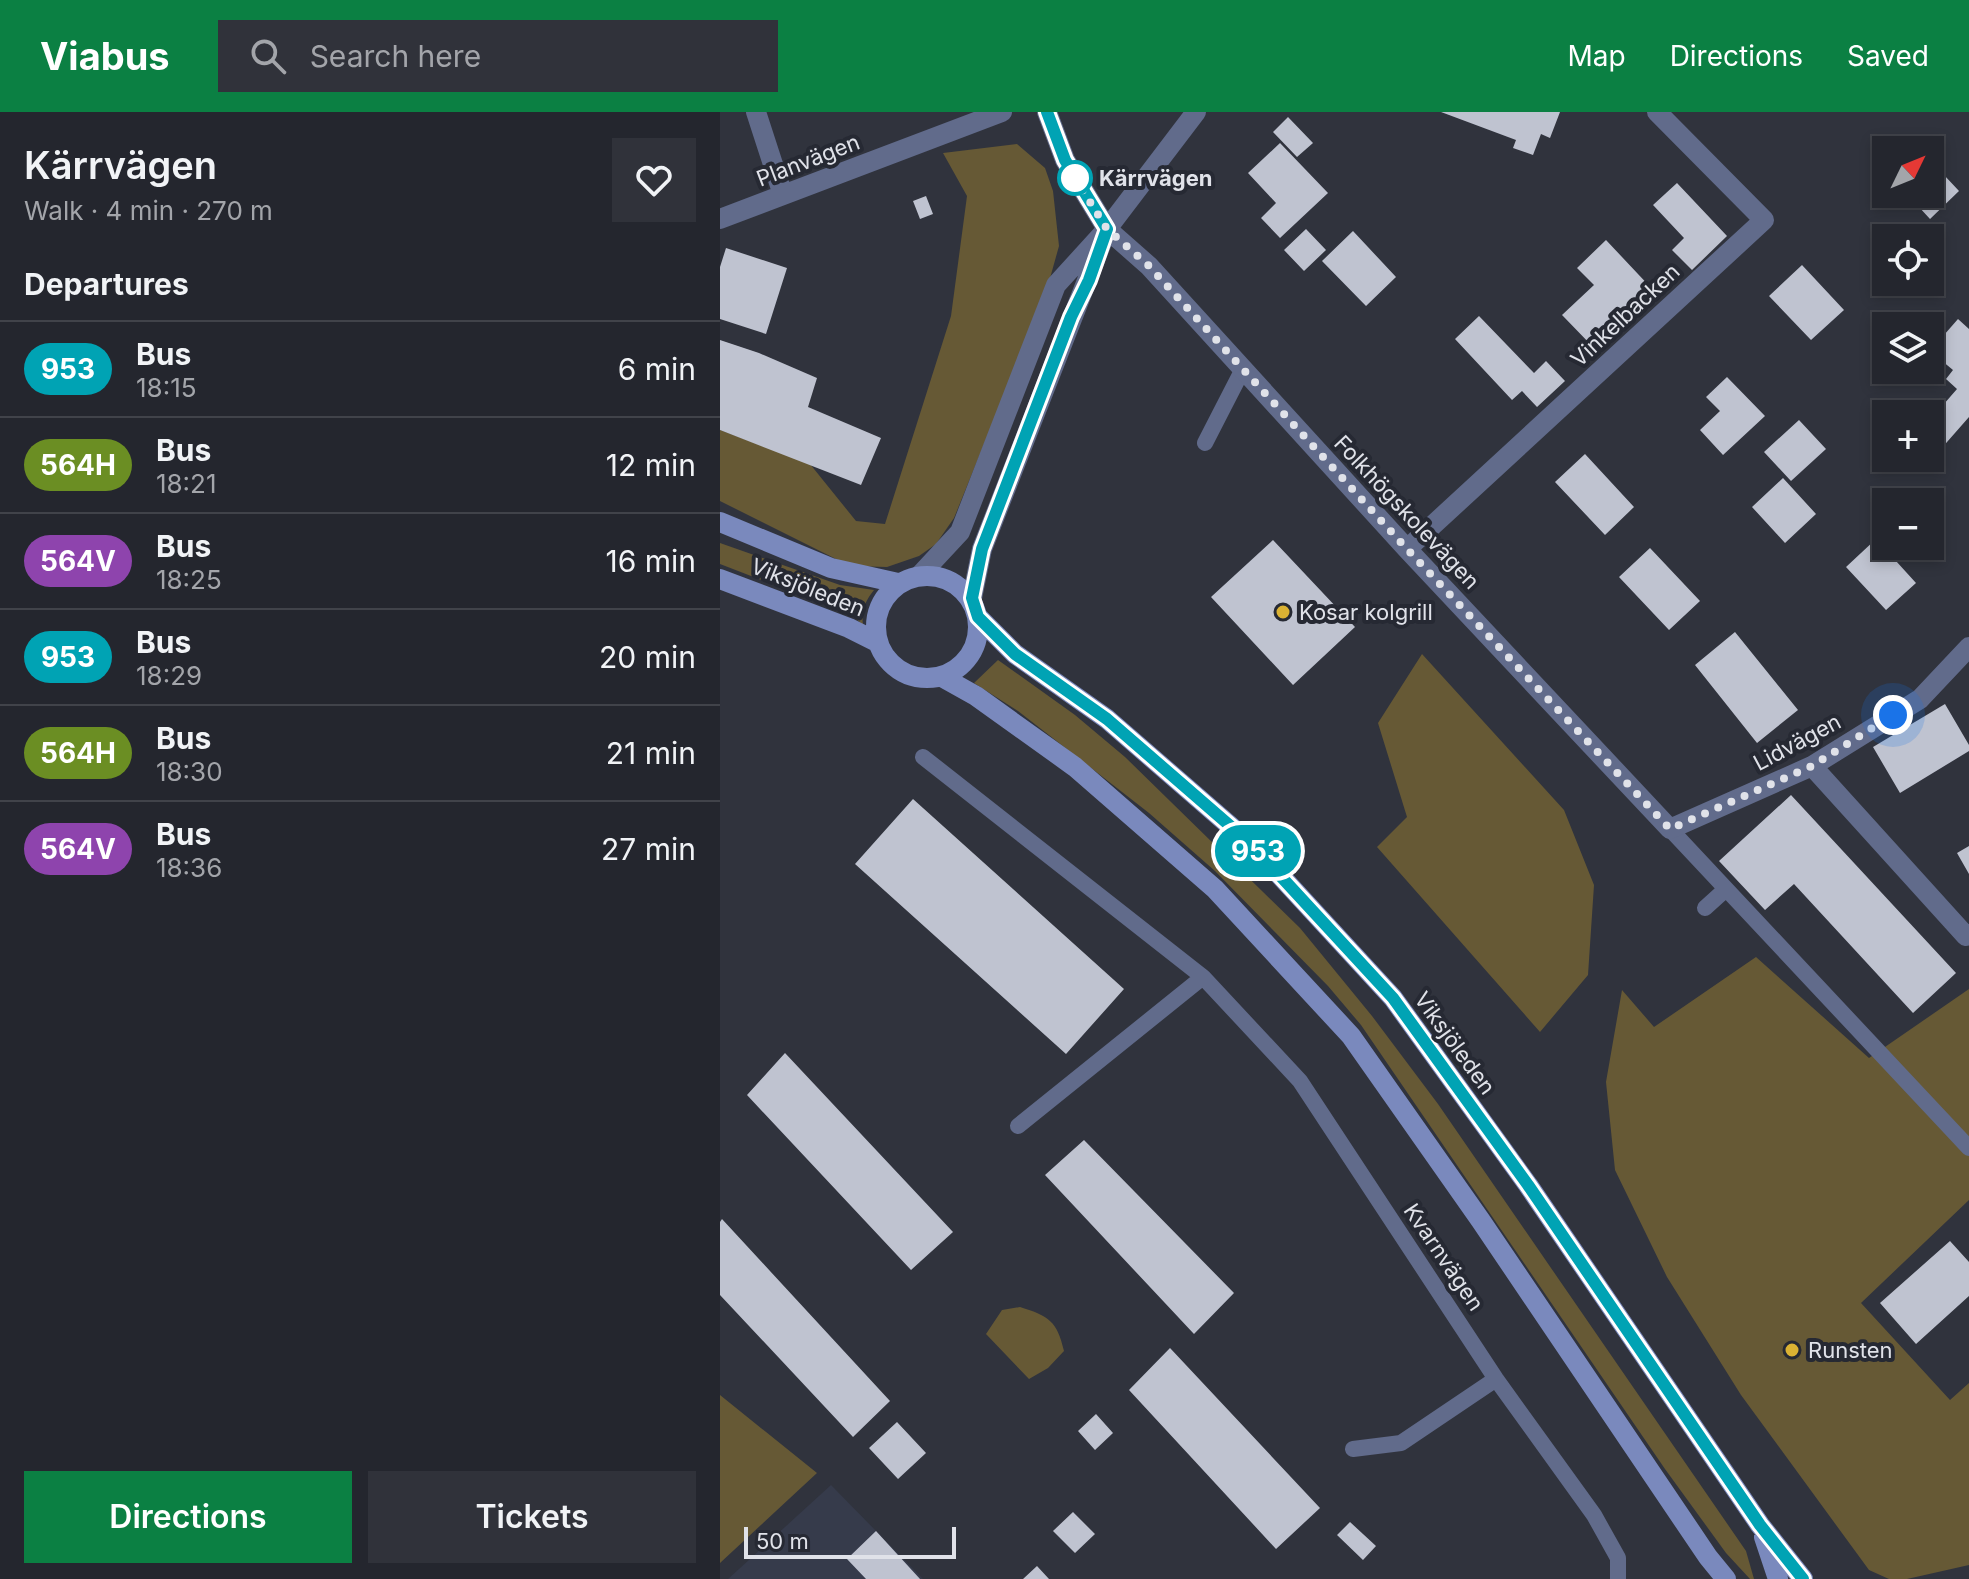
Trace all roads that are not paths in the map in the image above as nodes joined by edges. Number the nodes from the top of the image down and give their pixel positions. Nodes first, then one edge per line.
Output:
1 (756, 112) edge
2 (1002, 112) edge
3 (1047, 112) edge
4 (1196, 112) edge
5 (1657, 112) edge
6 (783, 195) junction
7 (720, 219) edge
8 (1107, 229) junction
9 (1243, 369) junction
10 (1205, 443) dead end
11 (720, 522) edge
12 (1407, 549) junction
13 (920, 575) junction
14 (720, 579) edge
15 (898, 583) junction
16 (975, 608) junction
17 (877, 642) junction
18 (1969, 647) edge
19 (942, 677) junction
20 (923, 757) dead end
21 (1812, 766) junction
22 (1670, 829) junction
23 (1726, 889) junction
24 (1705, 908) dead end
25 (1969, 934) edge
26 (1203, 977) junction
27 (1018, 1126) dead end
28 (1969, 1148) edge
29 (1496, 1379) junction
30 (1353, 1449) dead end
31 (1760, 1525) junction
32 (1708, 1557) junction
33 (1618, 1579) edge
34 (1707, 1579) edge
35 (1726, 1579) edge
36 (1778, 1579) edge
37 (1803, 1579) edge

1 - 6 street
2 - 6 street, Planvägen
3 - 8 street, Folkhögskolevägen
4 - 8 street
5 - 12 street, Vinkelbacken
6 - 7 street, Planvägen
8 - 9 street, Folkhögskolevägen
8 - 13 street
8 - 16 street
9 - 10 lane
9 - 12 street, Folkhögskolevägen
11 - 15 main road, Viksjöleden
12 - 22 street, Folkhögskolevägen
13 - 15 main road
13 - 16 main road
14 - 17 main road, Viksjöleden
15 - 17 main road
16 - 19 main road
16 - 31 main road, Viksjöleden
17 - 19 main road
18 - 21 street, Lidvägen
19 - 32 main road
20 - 26 lane, Kvarnvägen
21 - 22 street, Lidvägen
21 - 25 street
22 - 23 lane
23 - 24 lane
23 - 28 lane
26 - 27 lane
26 - 29 lane, Kvarnvägen
29 - 30 lane
29 - 33 lane, Kvarnvägen
31 - 36 main road
31 - 37 main road, Viksjöleden
32 - 34 main road
32 - 35 main road

